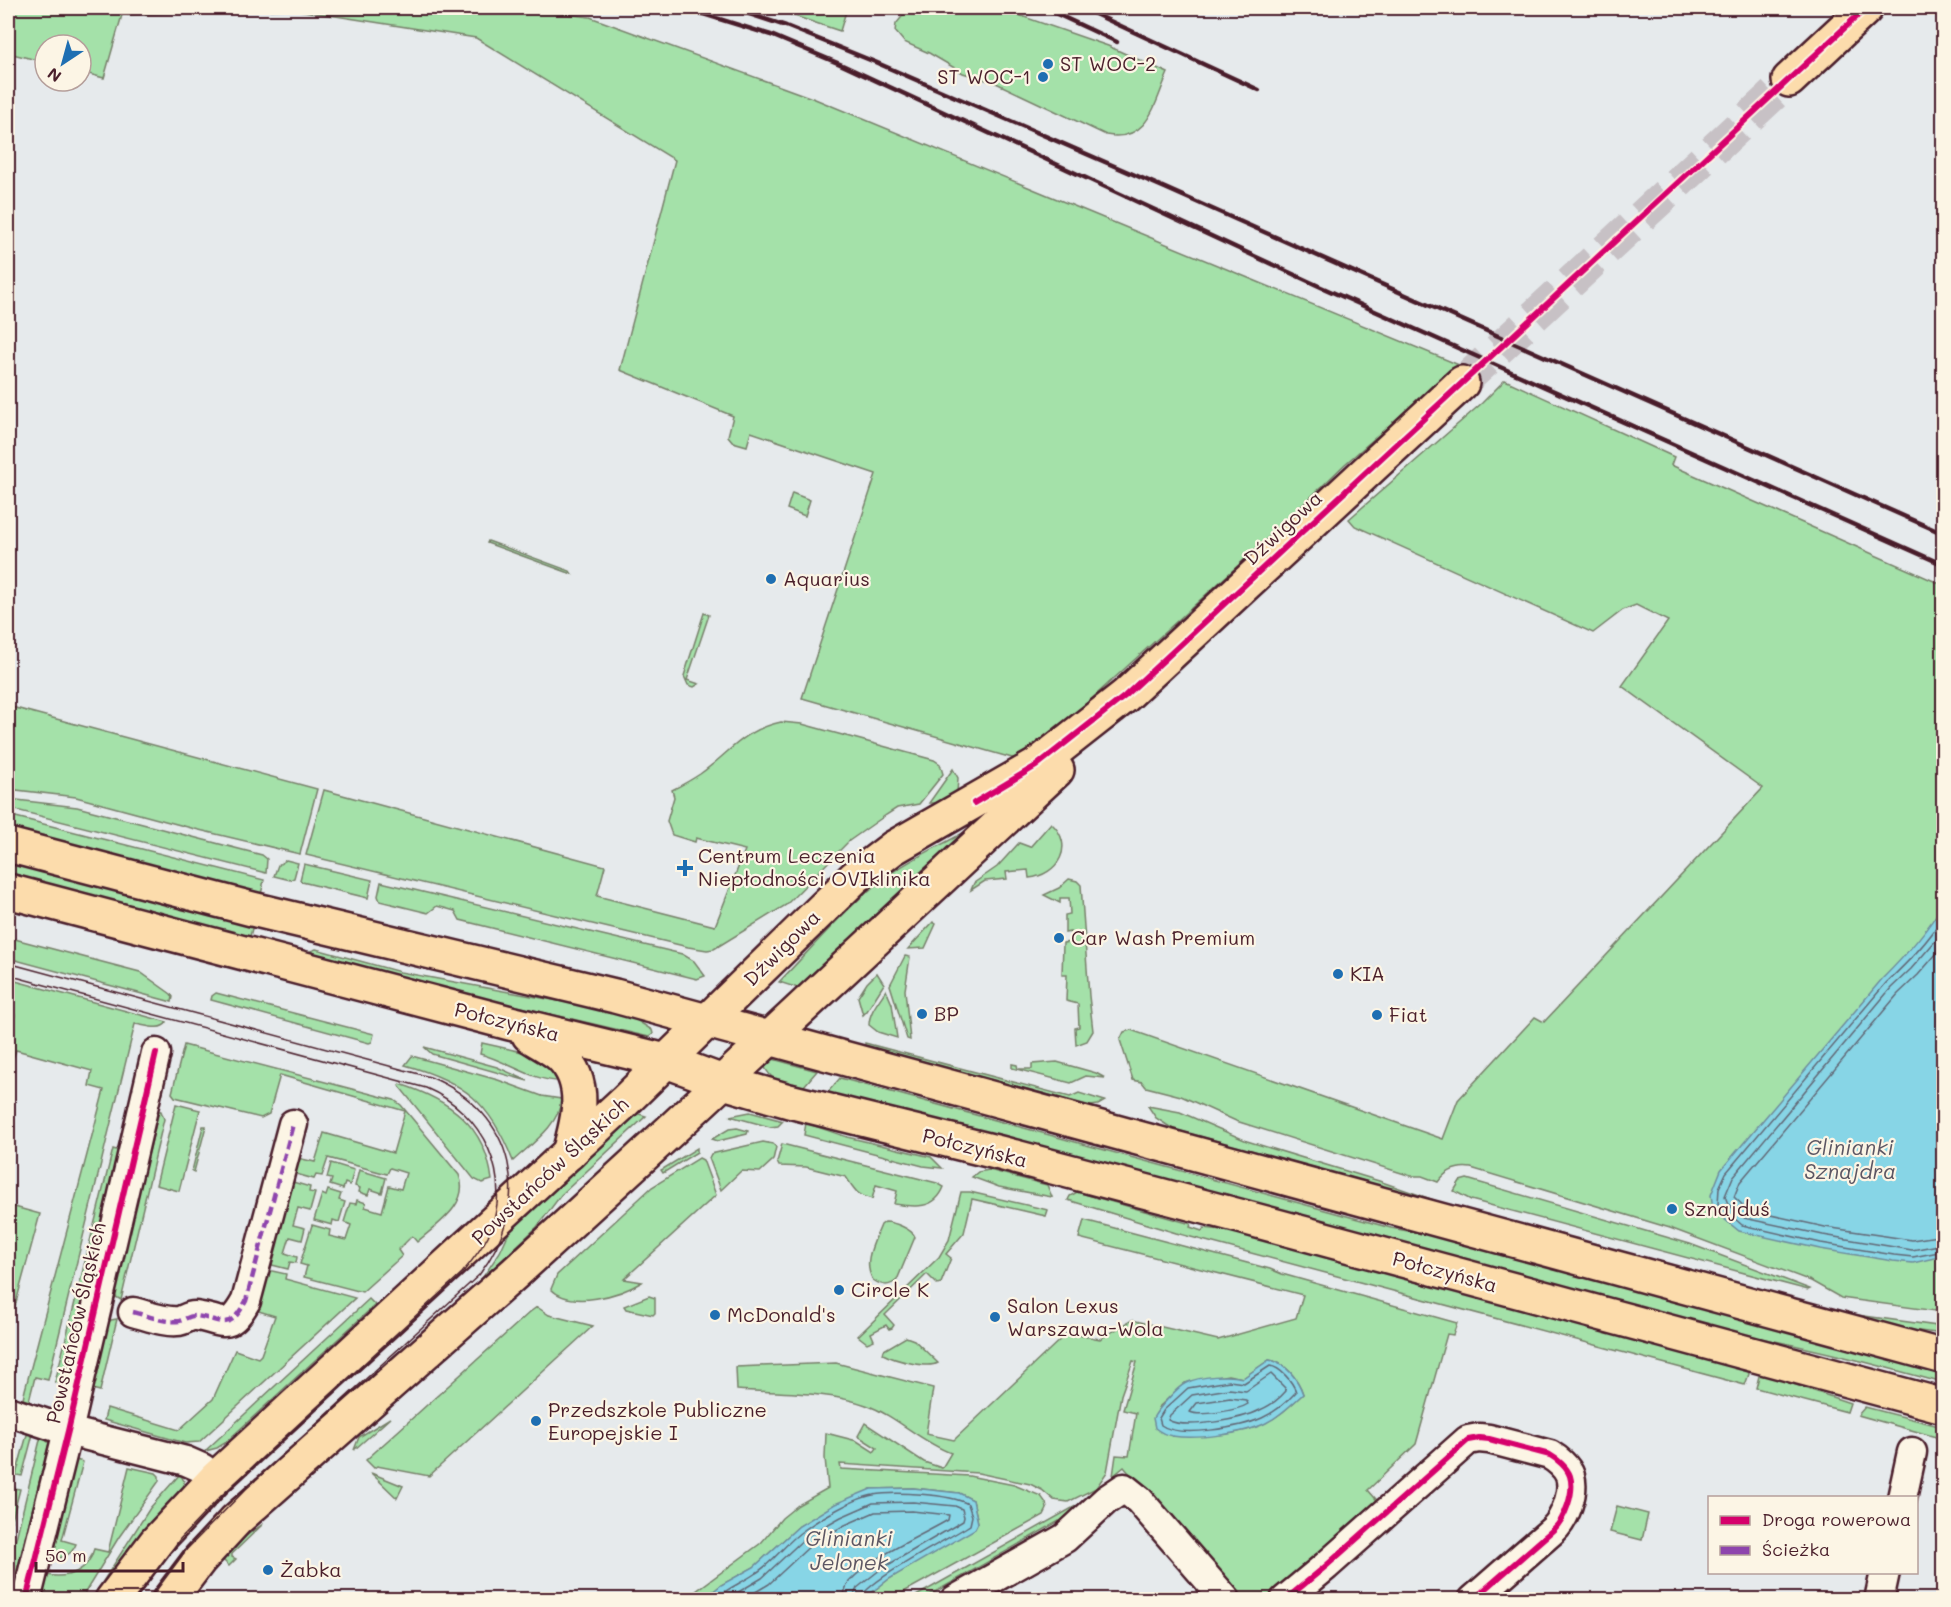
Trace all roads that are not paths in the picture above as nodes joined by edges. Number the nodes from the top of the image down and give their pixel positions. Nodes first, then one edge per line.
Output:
1 (1866, 8) edge
2 (1790, 80) tunnel mouth
3 (1462, 383) tunnel mouth
4 (1125, 696) junction
5 (8, 845) edge
6 (8, 891) edge
7 (316, 924) junction
8 (302, 970) junction
9 (707, 1021) junction
10 (510, 1023) junction
11 (771, 1038) junction
12 (156, 1053) dead end
13 (666, 1061) junction
14 (723, 1083) junction
15 (293, 1124) dead end
16 (568, 1153) junction
17 (133, 1312) dead end
18 (1944, 1357) edge
19 (1944, 1406) edge
20 (8, 1411) edge
21 (68, 1431) junction
22 (1912, 1452) dead end
23 (215, 1479) junction
24 (1902, 1496) edge
25 (1885, 1574) edge
26 (26, 1599) edge
27 (112, 1599) edge
28 (169, 1599) edge
29 (956, 1599) edge
30 (1226, 1599) edge
31 (1285, 1599) edge
32 (1473, 1599) edge
33 (1879, 1599) edge

1 - 2 main road
3 - 4 main road, Dźwigowa
4 - 9 main road, Dźwigowa
4 - 11 main road, Dźwigowa
5 - 7 main road
6 - 8 main road, Połczyńska
7 - 8 main road
7 - 9 main road
8 - 10 main road, Połczyńska
9 - 11 main road
9 - 13 main road, Powstańców Śląskich
10 - 13 main road, Połczyńska
10 - 16 main road
11 - 14 main road
11 - 18 main road
12 - 21 street, Powstańców Śląskich
13 - 14 main road, Połczyńska
13 - 16 main road, Powstańców Śląskich
14 - 19 main road, Połczyńska
14 - 28 main road
15 - 17 street
16 - 23 main road, Powstańców Śląskich
20 - 21 street
21 - 23 street
21 - 26 street, Powstańców Śląskich
22 - 24 street
23 - 27 main road, Powstańców Śląskich
25 - 33 street
29 - 30 street
31 - 32 street

